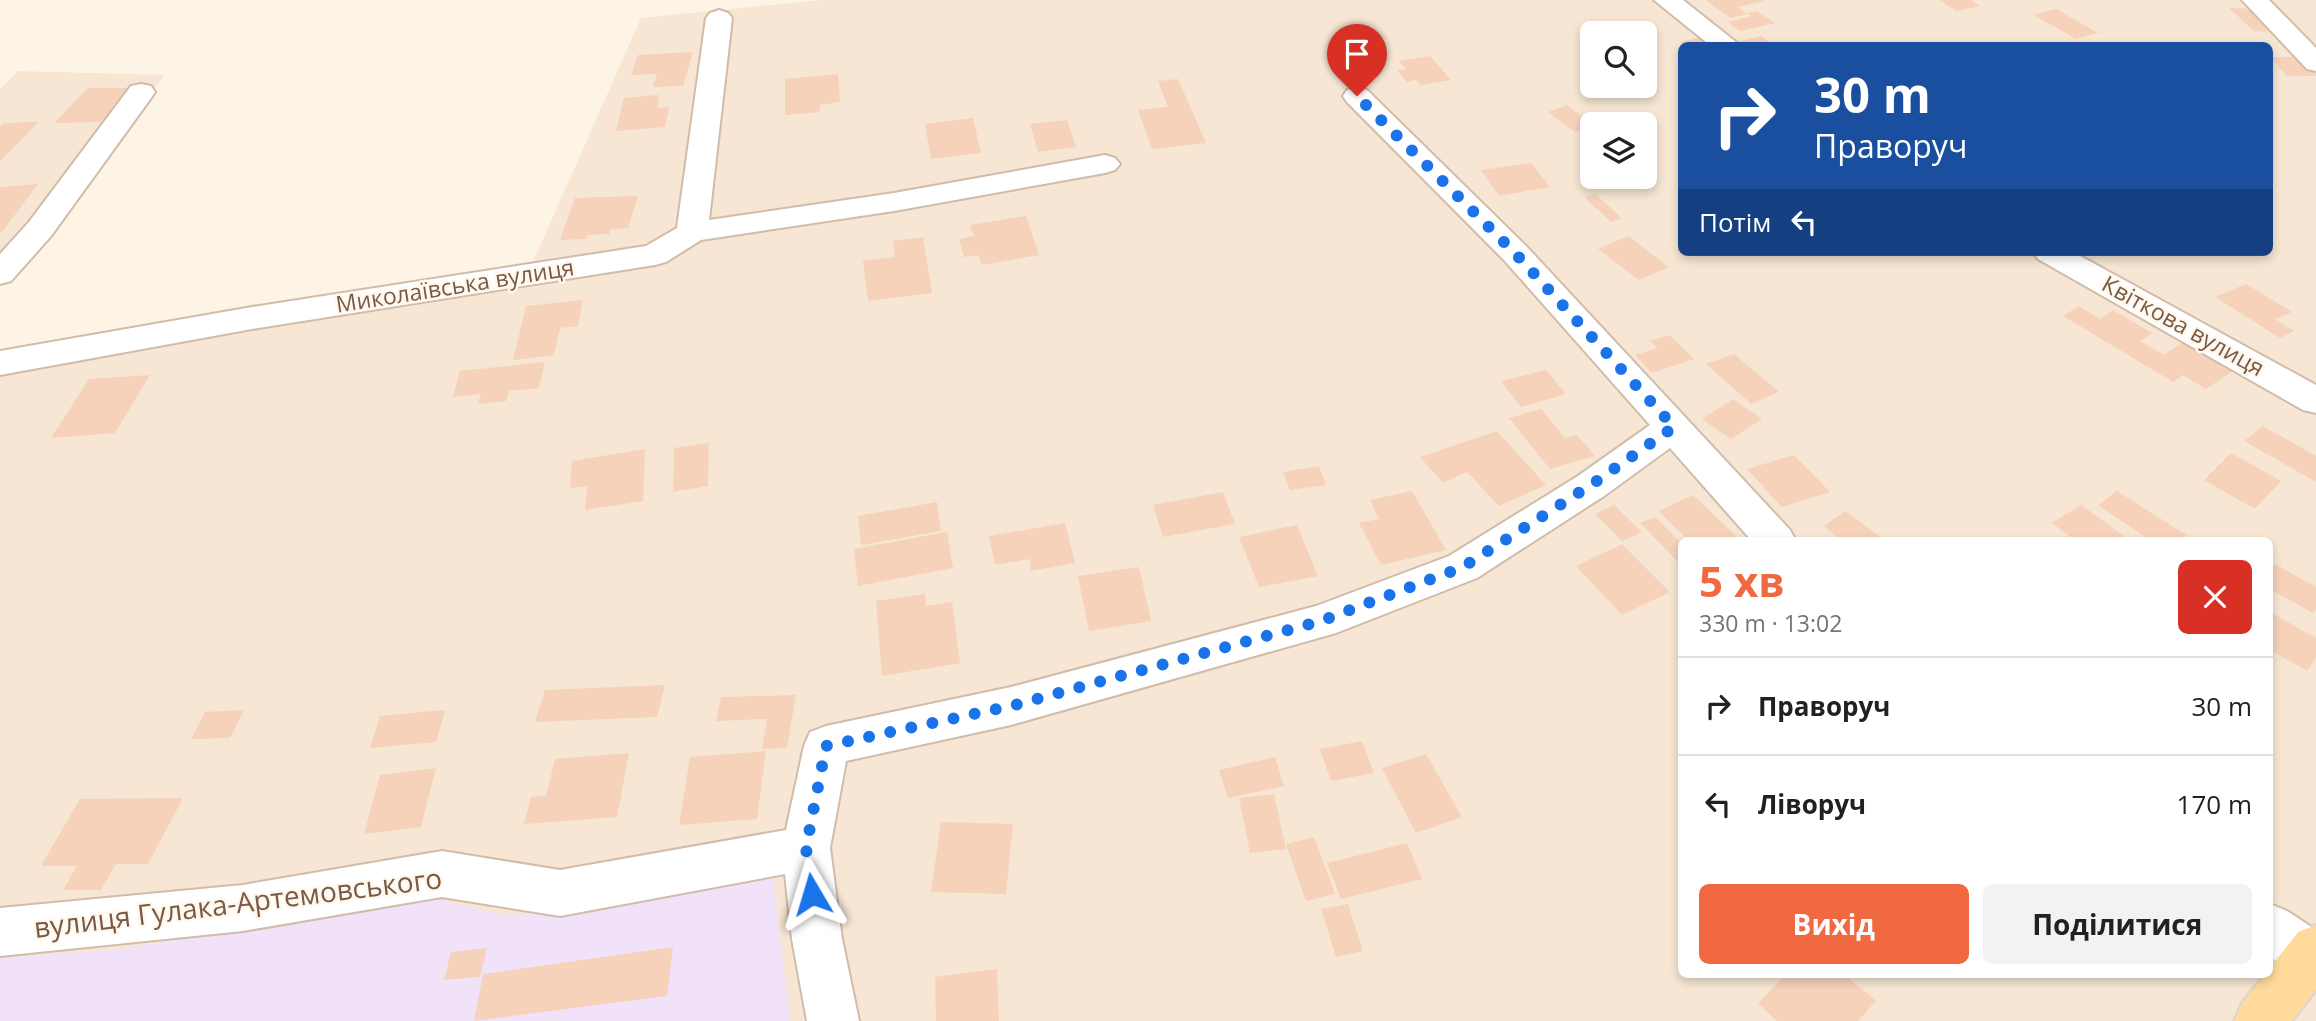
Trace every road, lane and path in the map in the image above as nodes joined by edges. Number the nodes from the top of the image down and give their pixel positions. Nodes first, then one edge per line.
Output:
1 (1667, 0) edge
2 (2255, 0) edge
3 (719, 18) dead end
4 (1723, 42) edge
5 (2316, 63) edge
6 (141, 92) dead end
7 (1357, 96) dead end
8 (1105, 164) dead end
9 (692, 232) junction
10 (2056, 256) edge
11 (0, 274) edge
12 (0, 363) edge
13 (2316, 401) edge
14 (1674, 427) junction
15 (1772, 537) edge
16 (806, 848) junction
17 (2273, 930) edge
18 (0, 932) edge
19 (2314, 953) edge
20 (833, 1021) edge
21 (2260, 1021) edge

1 - 4 street
2 - 5 street
3 - 9 street
6 - 11 street
7 - 14 street
8 - 9 street
9 - 12 street, Миколаївська вулиця
10 - 13 street, Квіткова вулиця
14 - 15 street
14 - 16 street
16 - 18 street, вулиця Гулака-Артемовського
16 - 20 street
17 - 19 street
19 - 21 main road

